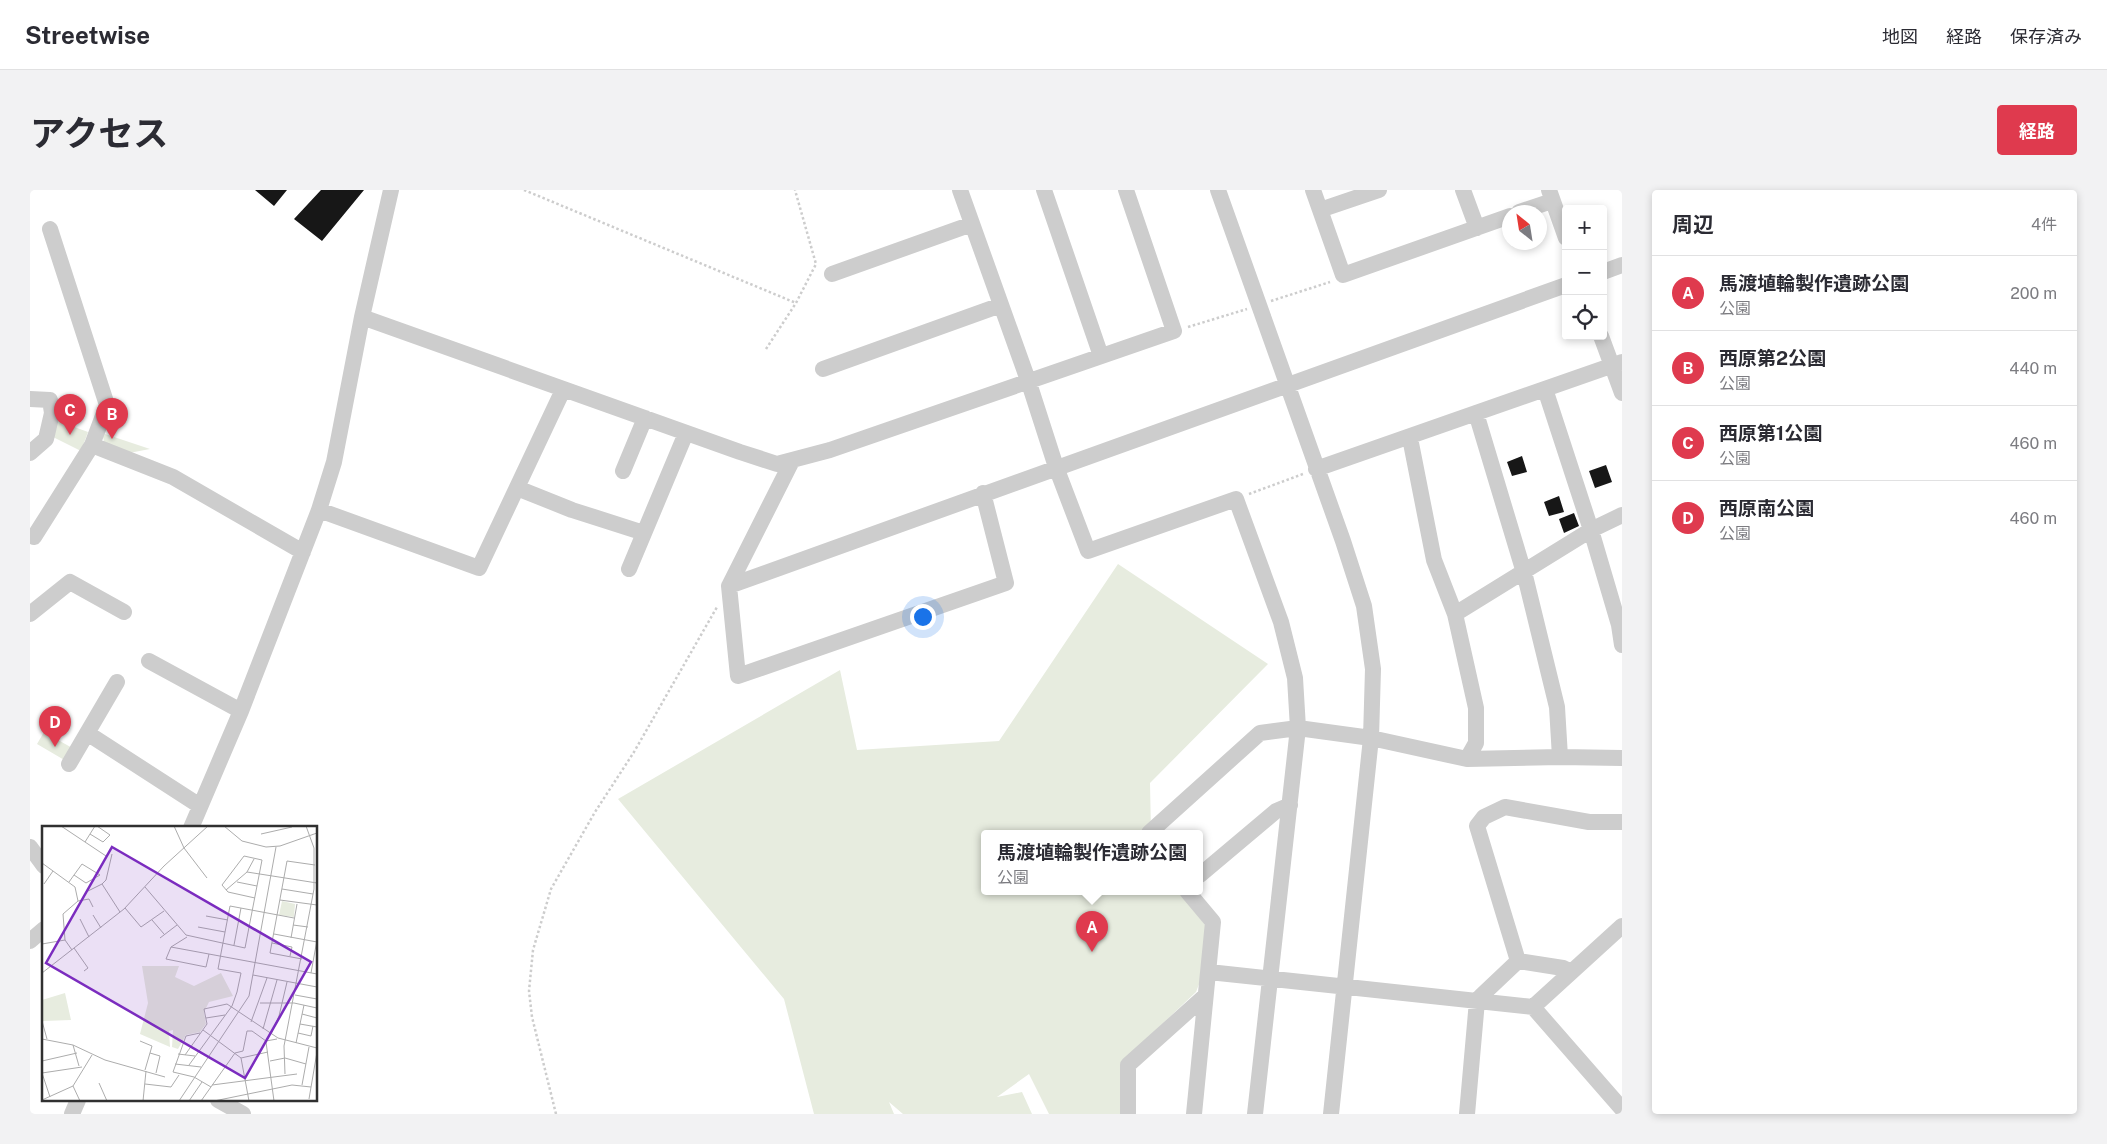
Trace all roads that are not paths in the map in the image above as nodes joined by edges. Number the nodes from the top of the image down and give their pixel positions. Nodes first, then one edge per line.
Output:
1 (391, 190) edge
2 (960, 190) edge
3 (1044, 190) edge
4 (1126, 190) edge
5 (1218, 190) edge
6 (1313, 190) edge
7 (1379, 190) edge
8 (1463, 190) edge
9 (1550, 195) edge
10 (1532, 205) edge
11 (1320, 210) junction
12 (1502, 219) edge
13 (972, 224) junction
14 (1562, 227) edge
15 (50, 228) dead end
16 (1477, 228) junction
17 (1622, 265) edge
18 (1607, 271) edge
19 (832, 274) dead end
20 (1562, 286) edge
21 (1001, 305) junction
22 (362, 317) junction
23 (1603, 340) edge
24 (1101, 356) junction
25 (1617, 363) edge
26 (823, 369) dead end
27 (1029, 383) junction
28 (1287, 385) junction
29 (1545, 389) junction
30 (563, 390) junction
31 (1622, 393) edge
32 (30, 398) edge
33 (1476, 413) junction
34 (645, 418) junction
35 (686, 433) junction
36 (1410, 438) junction
37 (92, 446) junction
38 (30, 453) edge
39 (792, 461) junction
40 (1056, 467) junction
41 (1316, 469) junction
42 (623, 471) dead end
43 (517, 488) junction
44 (983, 494) junction
45 (319, 510) junction
46 (1622, 515) edge
47 (1591, 530) junction
48 (644, 534) junction
49 (34, 537) dead end
50 (303, 552) junction
51 (629, 569) dead end
52 (1524, 571) junction
53 (729, 586) junction
54 (124, 612) dead end
55 (30, 614) edge
56 (1455, 614) junction
57 (1622, 645) edge
58 (149, 661) dead end
59 (117, 682) dead end
60 (241, 711) junction
61 (1298, 728) junction
62 (88, 733) junction
63 (1371, 738) junction
64 (1560, 757) junction
65 (1467, 758) junction
66 (1622, 758) edge
67 (69, 764) dead end
68 (1290, 805) junction
69 (200, 806) junction
70 (1622, 822) edge
71 (192, 826) edge
72 (1152, 830) edge
73 (30, 847) edge
74 (42, 863) edge
75 (1203, 872) edge
76 (1190, 895) edge
77 (1622, 926) edge
78 (42, 931) edge
79 (30, 941) edge
80 (1518, 961) junction
81 (1209, 972) junction
82 (1571, 972) junction
83 (1269, 978) junction
84 (1344, 985) junction
85 (1205, 996) junction
86 (1477, 1001) junction
87 (1533, 1006) junction
88 (77, 1102) edge
89 (222, 1102) edge
90 (1622, 1109) edge
91 (72, 1114) edge
92 (243, 1114) edge
93 (1128, 1114) edge
94 (1194, 1114) edge
95 (1255, 1114) edge
96 (1331, 1114) edge
97 (1467, 1114) edge

1 - 22 street
2 - 13 street
3 - 24 street
4 - 24 street
5 - 28 street
6 - 11 street
7 - 11 street
8 - 16 street
9 - 10 street
9 - 14 street
11 - 16 street
12 - 16 street
13 - 19 street
13 - 21 street
15 - 37 street
17 - 18 street
20 - 28 street
21 - 26 street
21 - 27 street
22 - 30 street
22 - 45 street
23 - 25 street
24 - 27 street
25 - 29 street
25 - 31 street
27 - 39 street
27 - 40 street
28 - 40 street
28 - 41 street
29 - 33 street
29 - 47 street
30 - 34 street
30 - 43 street
32 - 38 street
33 - 36 street
33 - 52 street
34 - 35 street
34 - 42 street
35 - 39 street
35 - 48 street
36 - 41 street
36 - 56 street
37 - 49 street
37 - 50 street
39 - 53 street
40 - 44 street
40 - 61 street
41 - 63 street
43 - 45 street
43 - 48 street
44 - 53 street
44 - 53 street
45 - 50 street
46 - 47 street
47 - 52 street
47 - 57 street
48 - 51 street
50 - 60 street
52 - 56 street
52 - 64 street
54 - 55 street
56 - 65 street
58 - 60 street
59 - 62 street
60 - 69 street
61 - 63 street
61 - 68 street
61 - 72 street
62 - 67 street
62 - 69 street
63 - 65 street
63 - 84 street
64 - 65 street
64 - 66 street
68 - 75 street
68 - 83 street
69 - 71 street
70 - 80 street
73 - 74 street
76 - 81 street
77 - 82 street
78 - 79 street
80 - 82 street
80 - 86 street
81 - 83 street
81 - 85 street
82 - 87 street
83 - 84 street
83 - 95 street
84 - 86 street
84 - 96 street
85 - 93 street
85 - 94 street
86 - 87 street
86 - 97 street
87 - 90 street
88 - 91 street
89 - 92 street

